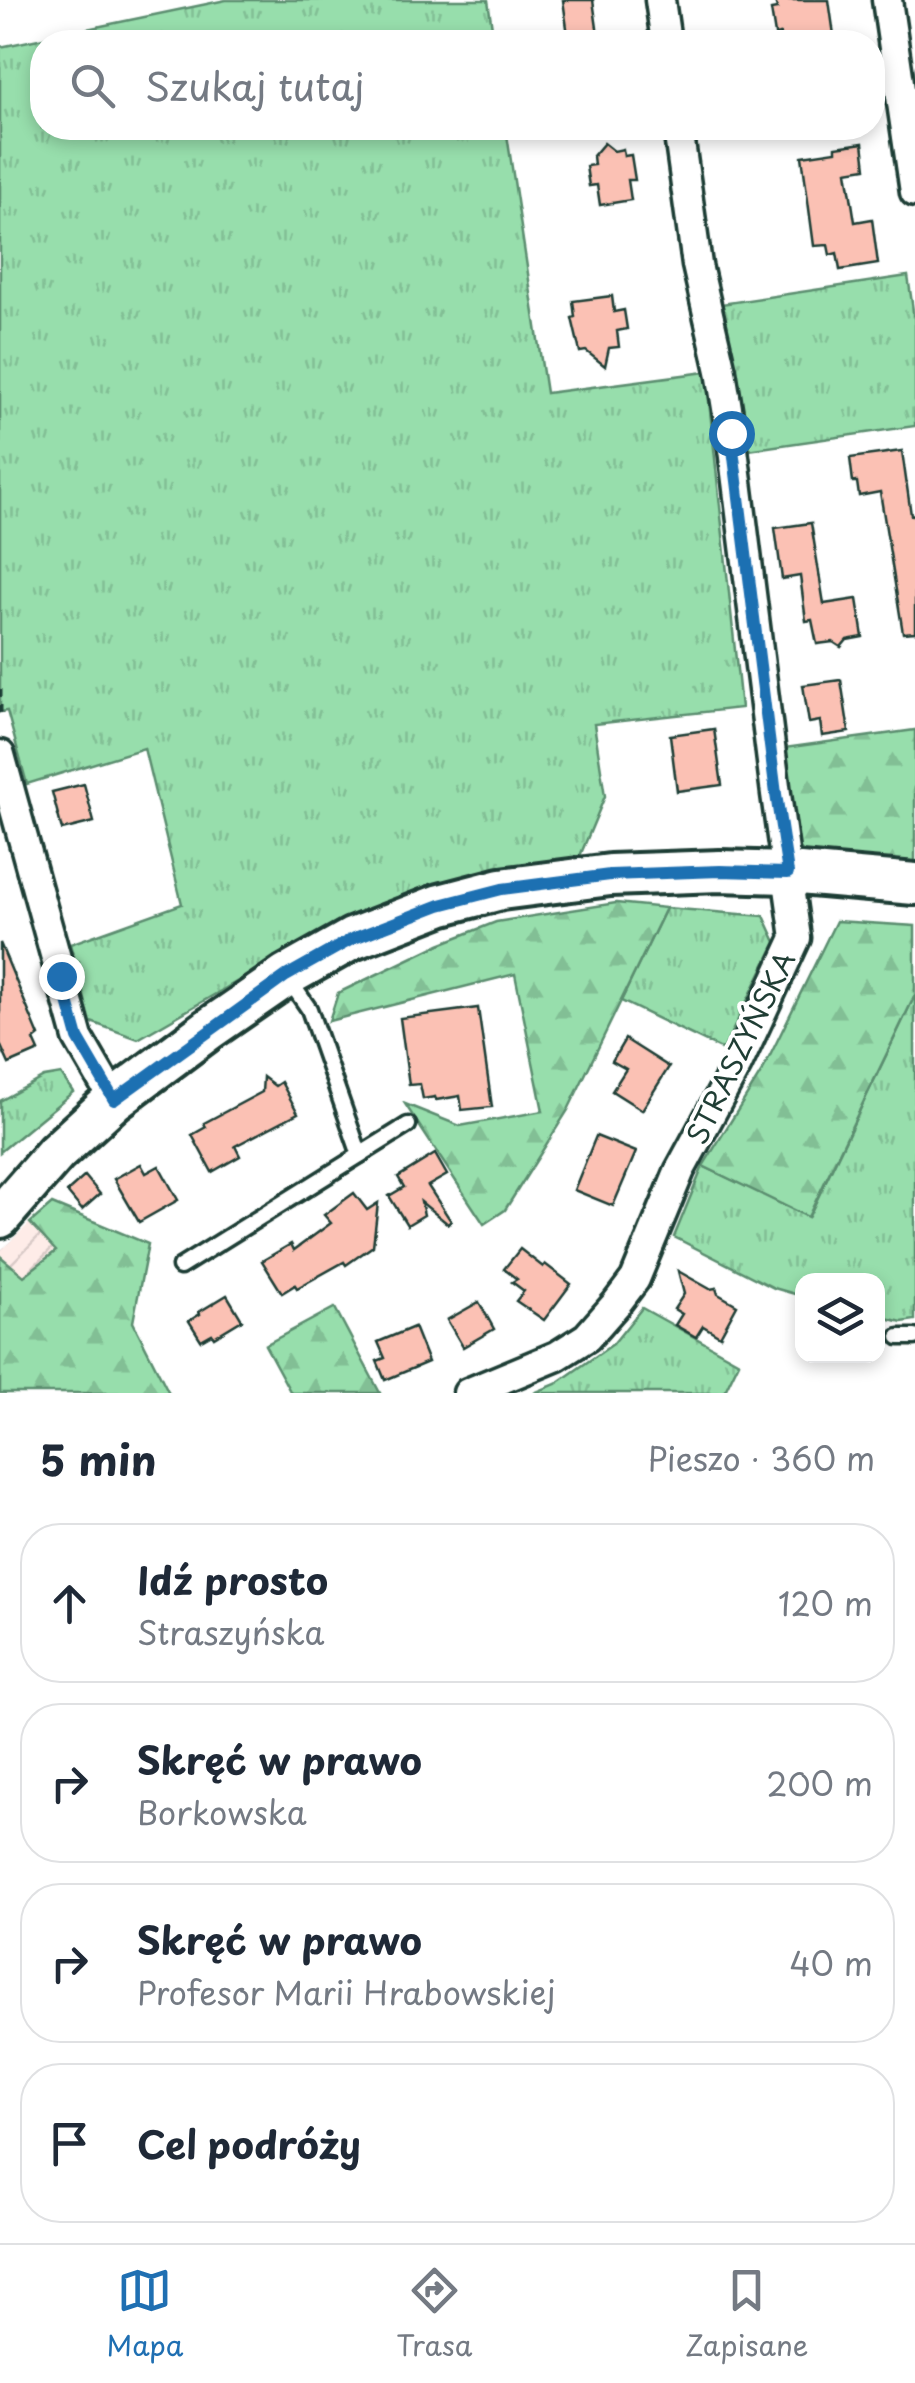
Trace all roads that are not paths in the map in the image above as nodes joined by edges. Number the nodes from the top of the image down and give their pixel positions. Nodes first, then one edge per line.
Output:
1 (660, 0) edge
2 (887, 0) edge
3 (664, 30) edge
4 (680, 140) edge
5 (915, 192) edge
6 (0, 755) edge
7 (788, 873) junction
8 (915, 884) edge
9 (286, 976) junction
10 (114, 1100) junction
11 (408, 1124) dead end
12 (360, 1156) junction
13 (0, 1216) edge
14 (180, 1267) dead end
15 (468, 1393) edge

1 - 3 street
2 - 5 street
4 - 7 street, STRASZYŃSKA
6 - 10 street
7 - 8 street
7 - 9 street
7 - 15 street, STRASZYŃSKA
9 - 10 street
9 - 12 lane
10 - 13 street
11 - 12 lane
12 - 14 lane

